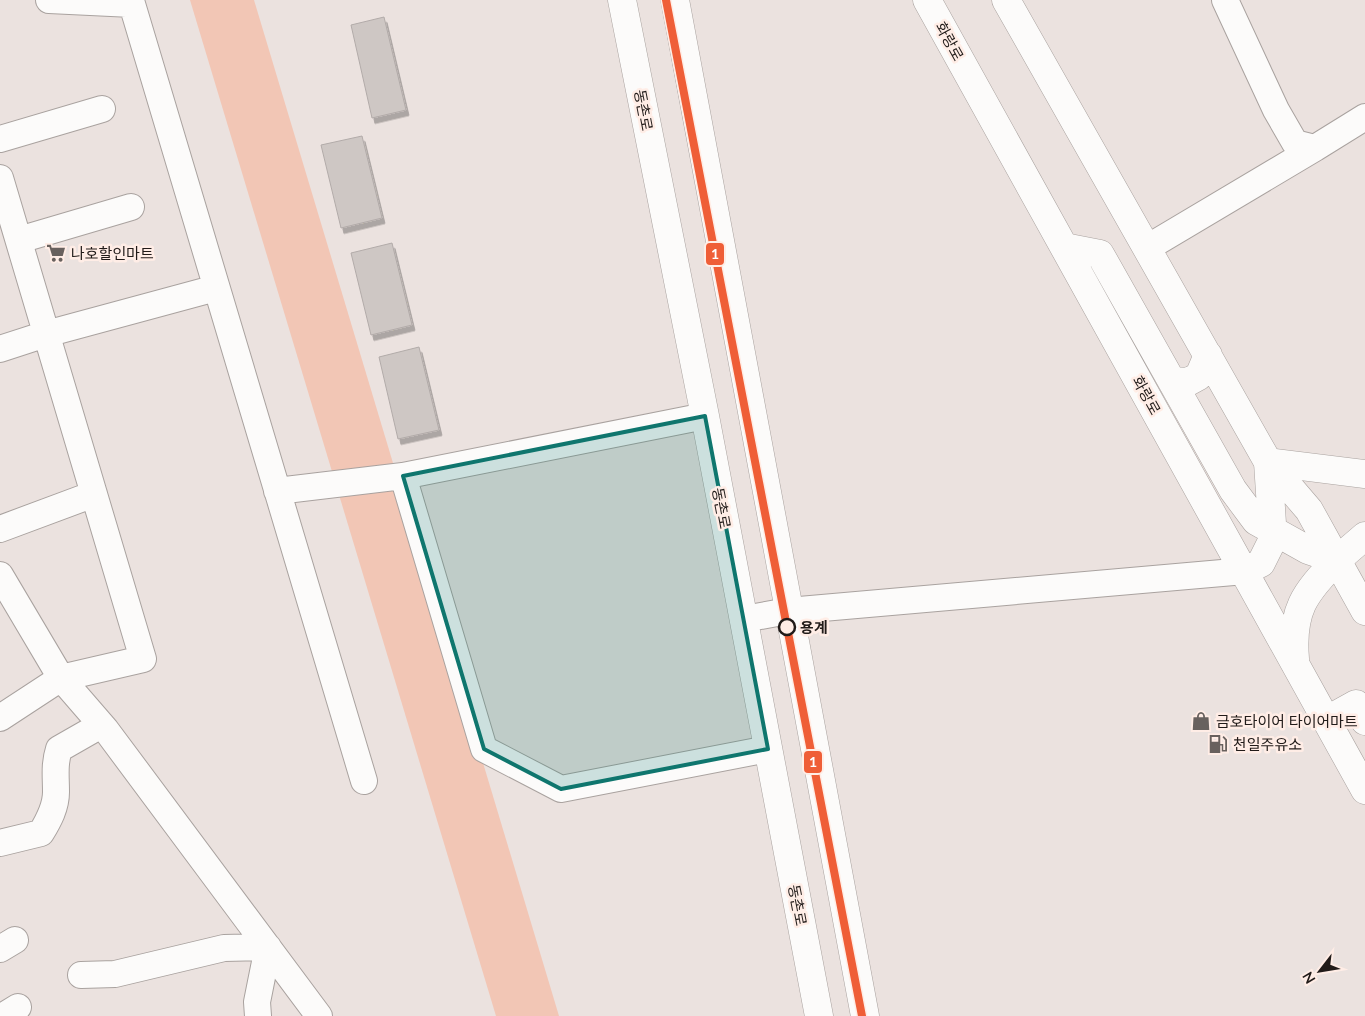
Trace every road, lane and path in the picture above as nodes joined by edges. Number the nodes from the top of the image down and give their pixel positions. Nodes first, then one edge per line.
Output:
1 (49, 0) edge
2 (675, 0) edge
3 (927, 0) edge
4 (1006, 0) edge
5 (1225, 0) edge
6 (621, 8) edge
7 (102, 109) dead end
8 (1365, 117) edge
9 (0, 138) edge
10 (1315, 148) junction
11 (0, 178) edge
12 (132, 207) dead end
13 (18, 240) junction
14 (1064, 247) junction
15 (1147, 248) junction
16 (216, 288) junction
17 (46, 334) junction
18 (0, 349) edge
19 (1208, 355) junction
20 (1172, 381) junction
21 (705, 416) junction
22 (1268, 462) junction
23 (1365, 474) edge
24 (403, 476) junction
25 (277, 491) junction
26 (94, 494) junction
27 (0, 529) edge
28 (1273, 531) junction
29 (1365, 536) edge
30 (1337, 560) junction
31 (1365, 563) edge
32 (1245, 571) junction
33 (0, 575) edge
34 (1365, 611) edge
35 (788, 612) junction
36 (744, 619) junction
37 (1296, 663) junction
38 (61, 678) junction
39 (0, 718) edge
40 (1365, 721) edge
41 (101, 725) junction
42 (1331, 728) junction
43 (768, 749) junction
44 (364, 781) dead end
45 (1365, 790) edge
46 (0, 843) edge
47 (268, 947) junction
48 (81, 976) dead end
49 (258, 1016) edge
50 (319, 1016) edge
51 (819, 1016) edge
52 (865, 1016) edge

1 - 16 street
2 - 35 main road
3 - 14 main road, 화랑로
4 - 15 main road
5 - 10 street
6 - 21 main road, 동촌로
7 - 9 street
8 - 10 street
10 - 15 street
11 - 13 street
12 - 13 street
13 - 17 street
14 - 20 main road
14 - 32 main road, 화랑로
15 - 19 main road
16 - 17 street
16 - 25 street
17 - 18 street
17 - 26 street
19 - 20 main road
19 - 22 main road
20 - 28 main road
21 - 24 street
21 - 36 main road, 동촌로
22 - 23 main road
22 - 28 main road
22 - 30 main road
24 - 25 street
24 - 43 street
25 - 44 street
26 - 27 street
26 - 38 street
28 - 30 main road
28 - 32 main road
29 - 30 main road
30 - 31 main road
30 - 34 main road
30 - 37 main road
32 - 35 street
32 - 37 main road, 화랑로
33 - 38 street
35 - 36 street
35 - 52 main road
36 - 43 main road, 동촌로
37 - 42 main road, 화랑로
38 - 39 street
38 - 41 street
40 - 42 main road
41 - 46 street
41 - 47 street
42 - 45 main road, 화랑로
43 - 51 main road, 동촌로
47 - 48 street
47 - 49 street
47 - 50 street

